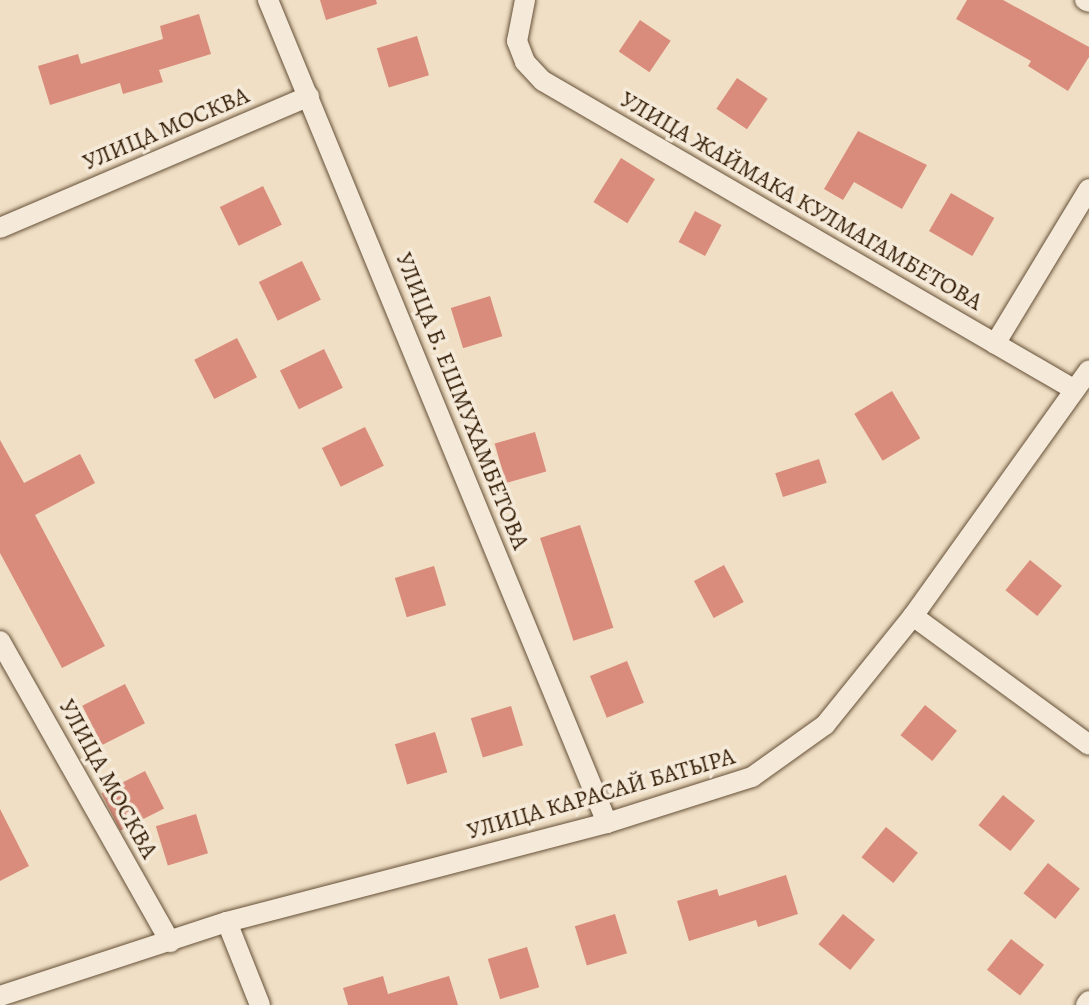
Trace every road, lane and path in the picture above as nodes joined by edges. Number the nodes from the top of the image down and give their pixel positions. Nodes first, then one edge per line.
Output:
1 (268, 0) edge
2 (525, 0) edge
3 (309, 96) junction
4 (1089, 189) edge
5 (0, 228) edge
6 (995, 344) junction
7 (1089, 370) edge
8 (1075, 390) junction
9 (913, 616) junction
10 (0, 641) edge
11 (1089, 745) edge
12 (607, 823) junction
13 (227, 922) junction
14 (170, 942) junction
15 (0, 996) edge
16 (260, 1005) edge

1 - 3 street, УЛИЦА Б. ЕШМУХАМБЕТОВА
2 - 6 street, УЛИЦА ЖАЙМАКА КУЛМАГАМБЕТОВА
3 - 5 street, УЛИЦА МОСКВА
3 - 12 street, УЛИЦА Б. ЕШМУХАМБЕТОВА
4 - 6 street
6 - 8 street, УЛИЦА ЖАЙМАКА КУЛМАГАМБЕТОВА
7 - 8 street, УЛИЦА КАРАСАЙ БАТЫРА
8 - 9 street, УЛИЦА КАРАСАЙ БАТЫРА
9 - 11 street
9 - 12 street, УЛИЦА КАРАСАЙ БАТЫРА
10 - 14 street, УЛИЦА МОСКВА
12 - 13 street, УЛИЦА КАРАСАЙ БАТЫРА
13 - 14 street, УЛИЦА КАРАСАЙ БАТЫРА
13 - 16 street
14 - 15 street, УЛИЦА КАРАСАЙ БАТЫРА

